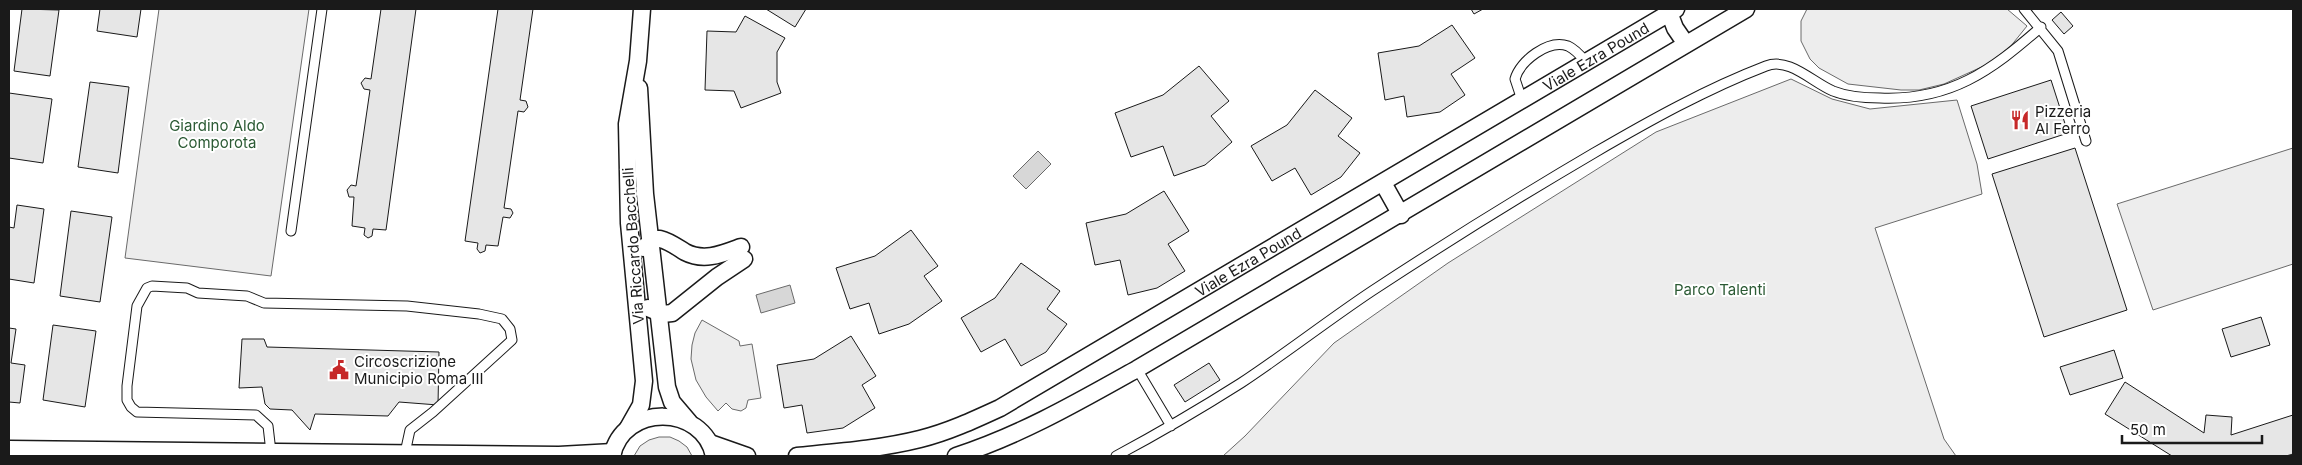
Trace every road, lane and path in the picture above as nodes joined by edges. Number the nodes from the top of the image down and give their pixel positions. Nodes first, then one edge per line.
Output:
1 (322, 9) edge
2 (642, 9) edge
3 (1746, 9) edge
4 (2024, 9) edge
5 (1673, 11) edge
6 (2041, 27) junction
7 (1686, 44) junction
8 (638, 61) junction
9 (1586, 62) junction
10 (1522, 100) junction
11 (2086, 140) dead end
12 (1383, 183) junction
13 (1401, 214) junction
14 (291, 231) dead end
15 (650, 243) junction
16 (631, 256) junction
17 (636, 304) junction
18 (658, 313) junction
19 (1137, 369) junction
20 (688, 422) junction
21 (1171, 426) junction
22 (628, 428) junction
23 (9, 450) edge
24 (712, 450) edge
25 (271, 452) junction
26 (405, 453) junction
27 (612, 454) edge
28 (747, 456) edge
29 (797, 456) edge
30 (956, 456) edge
31 (1116, 456) edge

1 - 14 lane
2 - 8 street, Via Riccardo Bacchelli
3 - 7 street
4 - 6 lane
5 - 7 street
5 - 9 street, Viale Ezra Pound
6 - 11 lane
6 - 21 lane
7 - 13 street
8 - 15 street, Via Riccardo Bacchelli
8 - 16 street, Via Riccardo Bacchelli
9 - 10 street, Viale Ezra Pound
9 - 10 lane
10 - 12 street, Viale Ezra Pound
12 - 13 street
12 - 29 street, Viale Ezra Pound
13 - 19 street
15 - 16 street
15 - 18 street, Via Riccardo Bacchelli
15 - 18 street
16 - 17 street, Via Riccardo Bacchelli
17 - 18 street
17 - 22 street, Via Riccardo Bacchelli
18 - 20 street, Via Riccardo Bacchelli
19 - 21 lane
19 - 30 street
20 - 22 street
20 - 24 street, Via Riccardo Bacchelli
21 - 31 lane
22 - 27 street, Via Riccardo Bacchelli
23 - 25 street
24 - 28 street
25 - 26 street
25 - 26 lane
26 - 27 street

